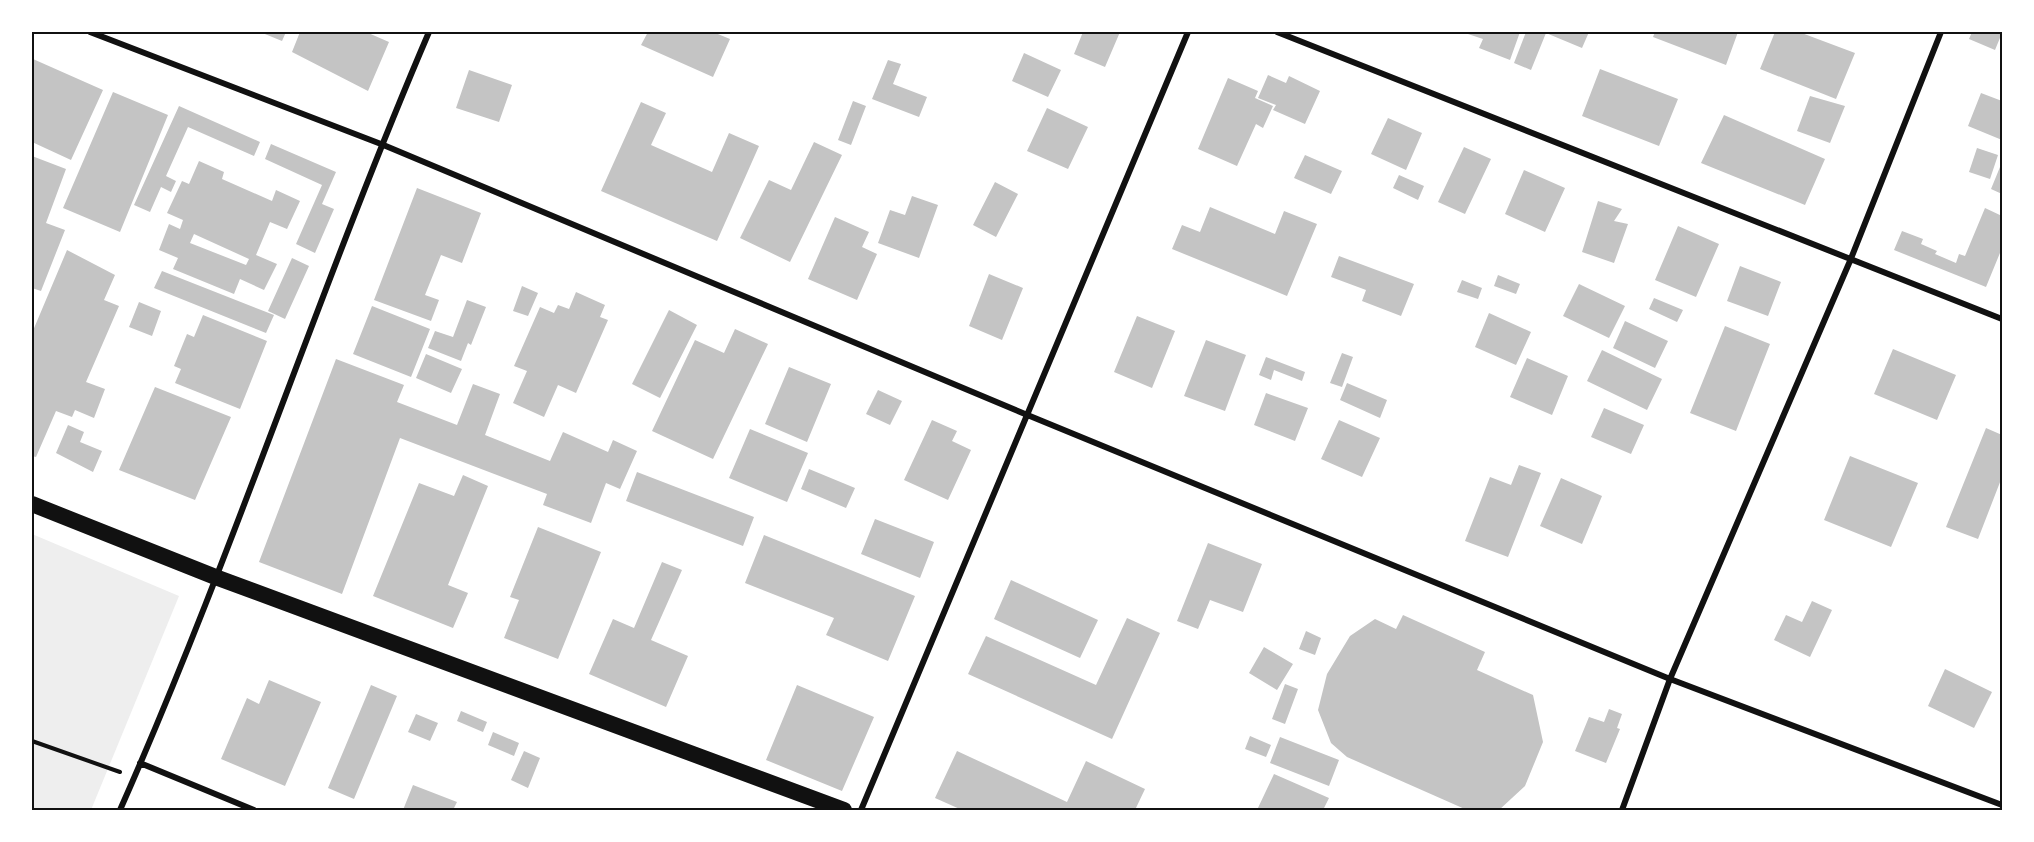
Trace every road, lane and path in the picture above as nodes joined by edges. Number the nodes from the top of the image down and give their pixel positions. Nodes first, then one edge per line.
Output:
1 (90, 32) edge
2 (429, 32) edge
3 (1188, 32) edge
4 (1277, 32) edge
5 (1941, 32) edge
6 (381, 144) junction
7 (1850, 261) junction
8 (2002, 319) edge
9 (1025, 414) junction
10 (32, 504) edge
11 (218, 578) junction
12 (1670, 679) junction
13 (32, 741) edge
14 (140, 763) junction
15 (135, 778) junction
16 (2002, 805) edge
17 (120, 810) edge
18 (254, 810) edge
19 (844, 810) edge
20 (861, 810) edge
21 (1622, 810) edge

1 - 6 street
2 - 6 street
3 - 9 street
4 - 7 street
5 - 7 street
6 - 9 street
6 - 11 street
7 - 8 street
7 - 12 street
9 - 12 street
9 - 20 street
10 - 11 highway
11 - 14 street
11 - 19 highway
12 - 16 street
12 - 21 street
13 - 15 path
14 - 15 street
14 - 18 street
15 - 17 street

